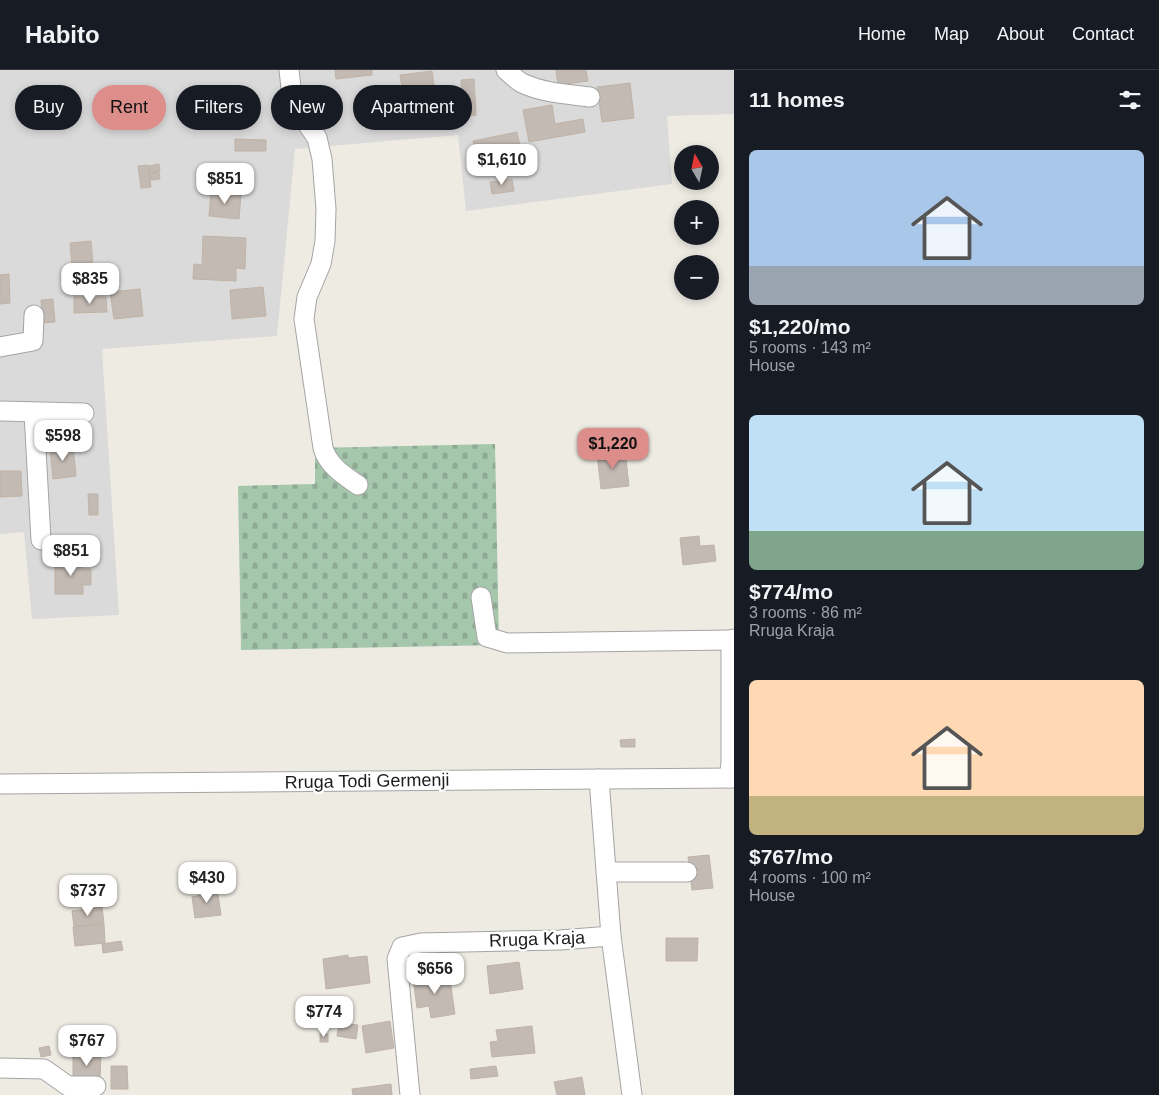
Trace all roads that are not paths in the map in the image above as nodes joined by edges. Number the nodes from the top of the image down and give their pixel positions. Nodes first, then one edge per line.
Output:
1 (288, 70) edge
2 (506, 70) edge
3 (590, 97) dead end
4 (34, 315) dead end
5 (0, 348) edge
6 (0, 411) edge
7 (34, 413) junction
8 (84, 413) dead end
9 (358, 485) dead end
10 (41, 540) dead end
11 (480, 597) dead end
12 (732, 640) edge
13 (732, 778) edge
14 (598, 779) junction
15 (0, 784) edge
16 (606, 872) junction
17 (686, 872) dead end
18 (611, 936) junction
19 (0, 1068) edge
20 (96, 1086) dead end
21 (410, 1095) edge
22 (632, 1095) edge

1 - 9 street
2 - 3 street
4 - 5 street
6 - 7 street
7 - 8 street
7 - 10 street
11 - 12 street
12 - 13 street
13 - 14 street, Rruga Todi Germenji
14 - 15 street, Rruga Todi Germenji
14 - 16 street, Rruga Kraja
16 - 17 street
16 - 18 street, Rruga Kraja
18 - 21 street, Rruga Kraja
18 - 22 street, Rruga Kraja
19 - 20 street

